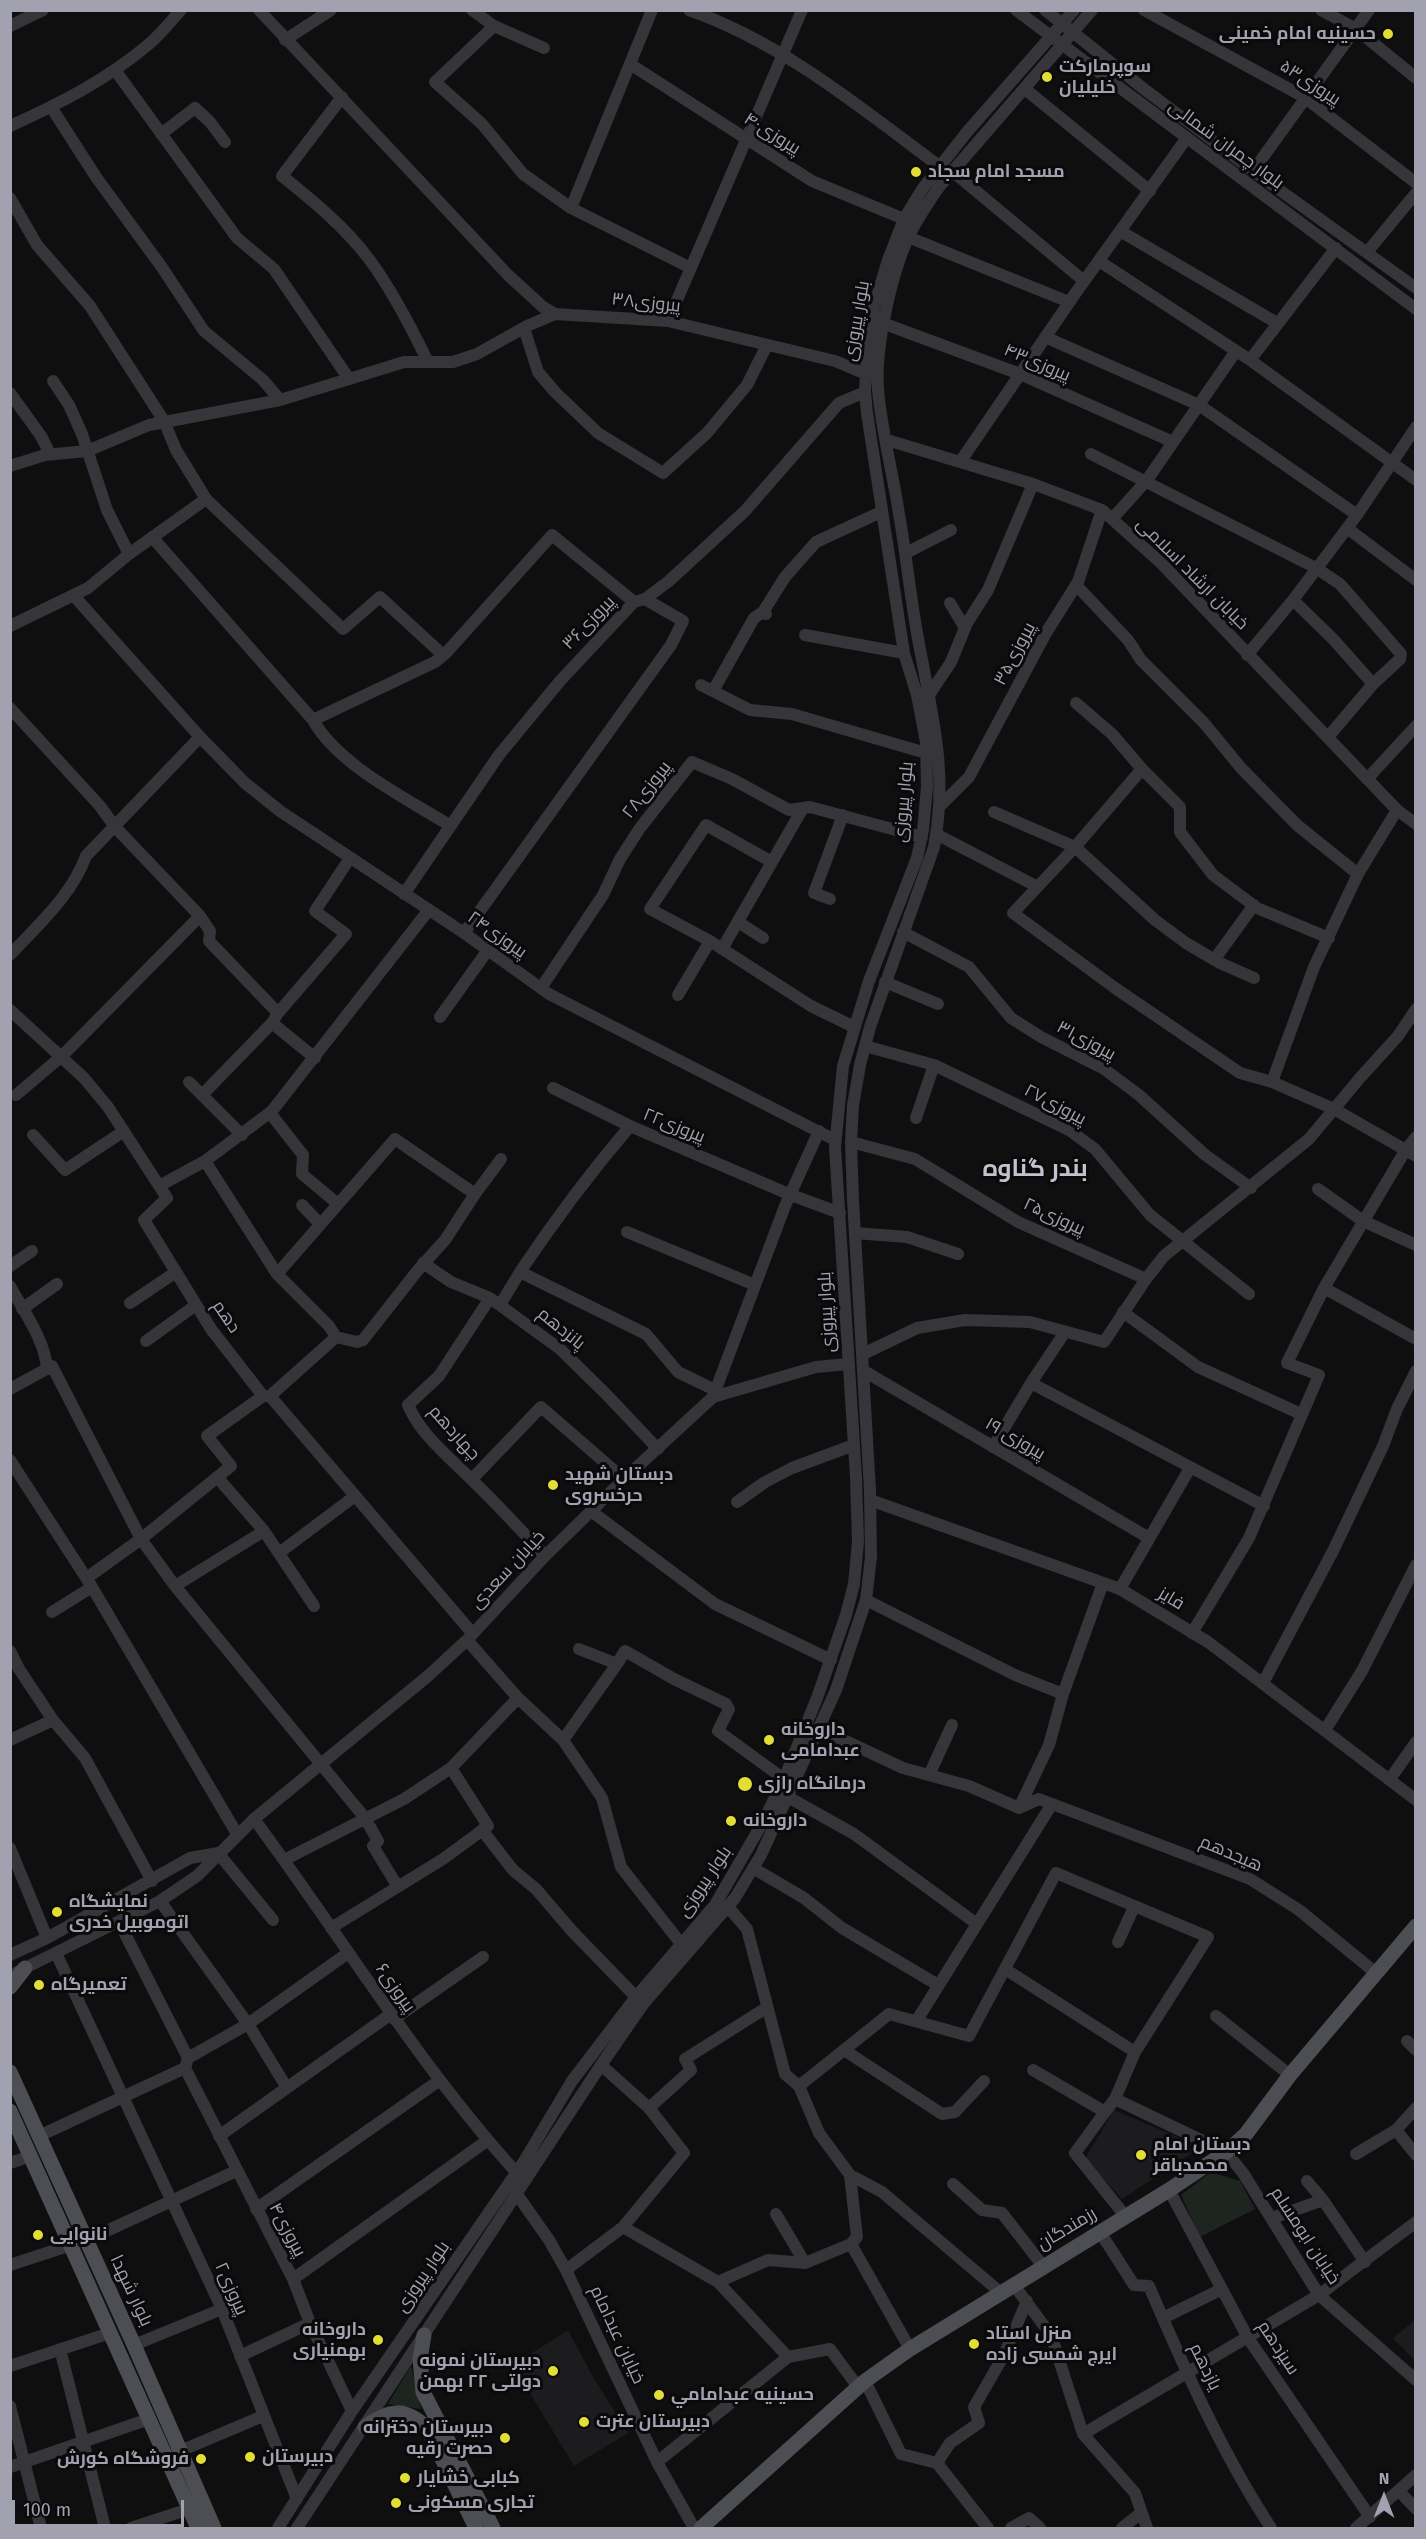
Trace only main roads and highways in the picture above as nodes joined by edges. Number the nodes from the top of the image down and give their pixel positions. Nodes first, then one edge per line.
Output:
1 (1416, 1926) edge
2 (25, 1968) road end
3 (10, 1987) edge
4 (10, 2072) edge
5 (10, 2111) edge
6 (78, 2243) junction
7 (424, 2335) road end
8 (364, 2427) road end
9 (173, 2454) junction
10 (455, 2471) junction
11 (198, 2529) edge
12 (214, 2529) edge
13 (476, 2529) edge
14 (493, 2529) edge
15 (701, 2529) edge

1 - 15 main road, رزمندگان
2 - 3 main road
4 - 6 main road, بلوار شهدا
5 - 6 main road, بلوار شهدا
6 - 9 main road, بلوار شهدا
6 - 9 main road, بلوار شهدا
7 - 10 main road
8 - 10 main road
9 - 11 main road, بلوار شهدا
9 - 12 main road, بلوار شهدا
10 - 13 main road
10 - 14 main road

